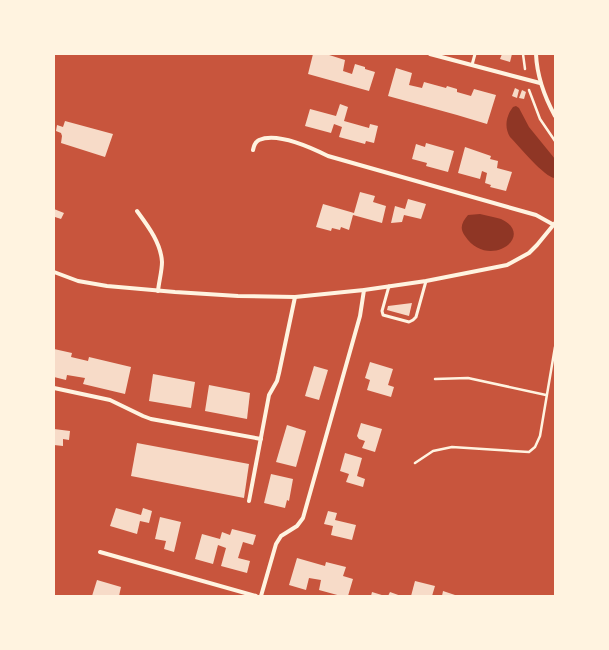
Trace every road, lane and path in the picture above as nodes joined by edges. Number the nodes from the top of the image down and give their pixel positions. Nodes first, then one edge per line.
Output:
1 (430, 54) edge
2 (475, 54) edge
3 (523, 54) edge
4 (536, 54) edge
5 (472, 65) junction
6 (526, 78) junction
7 (540, 83) junction
8 (555, 116) edge
9 (555, 141) edge
10 (253, 150) dead end
11 (137, 211) dead end
12 (554, 224) edge
13 (54, 272) edge
14 (426, 281) junction
15 (389, 286) junction
16 (158, 290) junction
17 (364, 290) junction
18 (295, 297) junction
19 (555, 347) edge
20 (435, 379) dead end
21 (54, 388) edge
22 (546, 395) junction
23 (261, 439) junction
24 (415, 463) dead end
25 (249, 501) dead end
26 (100, 552) dead end
27 (256, 596) edge
28 (261, 596) edge

1 - 5 street
2 - 5 lane
3 - 6 path
4 - 7 street
5 - 6 street
6 - 7 street
6 - 9 path
7 - 8 street
10 - 12 street
11 - 16 street
12 - 14 street
13 - 16 street
14 - 15 street
14 - 15 lane
15 - 17 street
16 - 18 street
17 - 18 street
17 - 28 street
18 - 23 street
19 - 22 path
20 - 22 path
21 - 23 street
22 - 24 path
23 - 25 street
26 - 27 street

